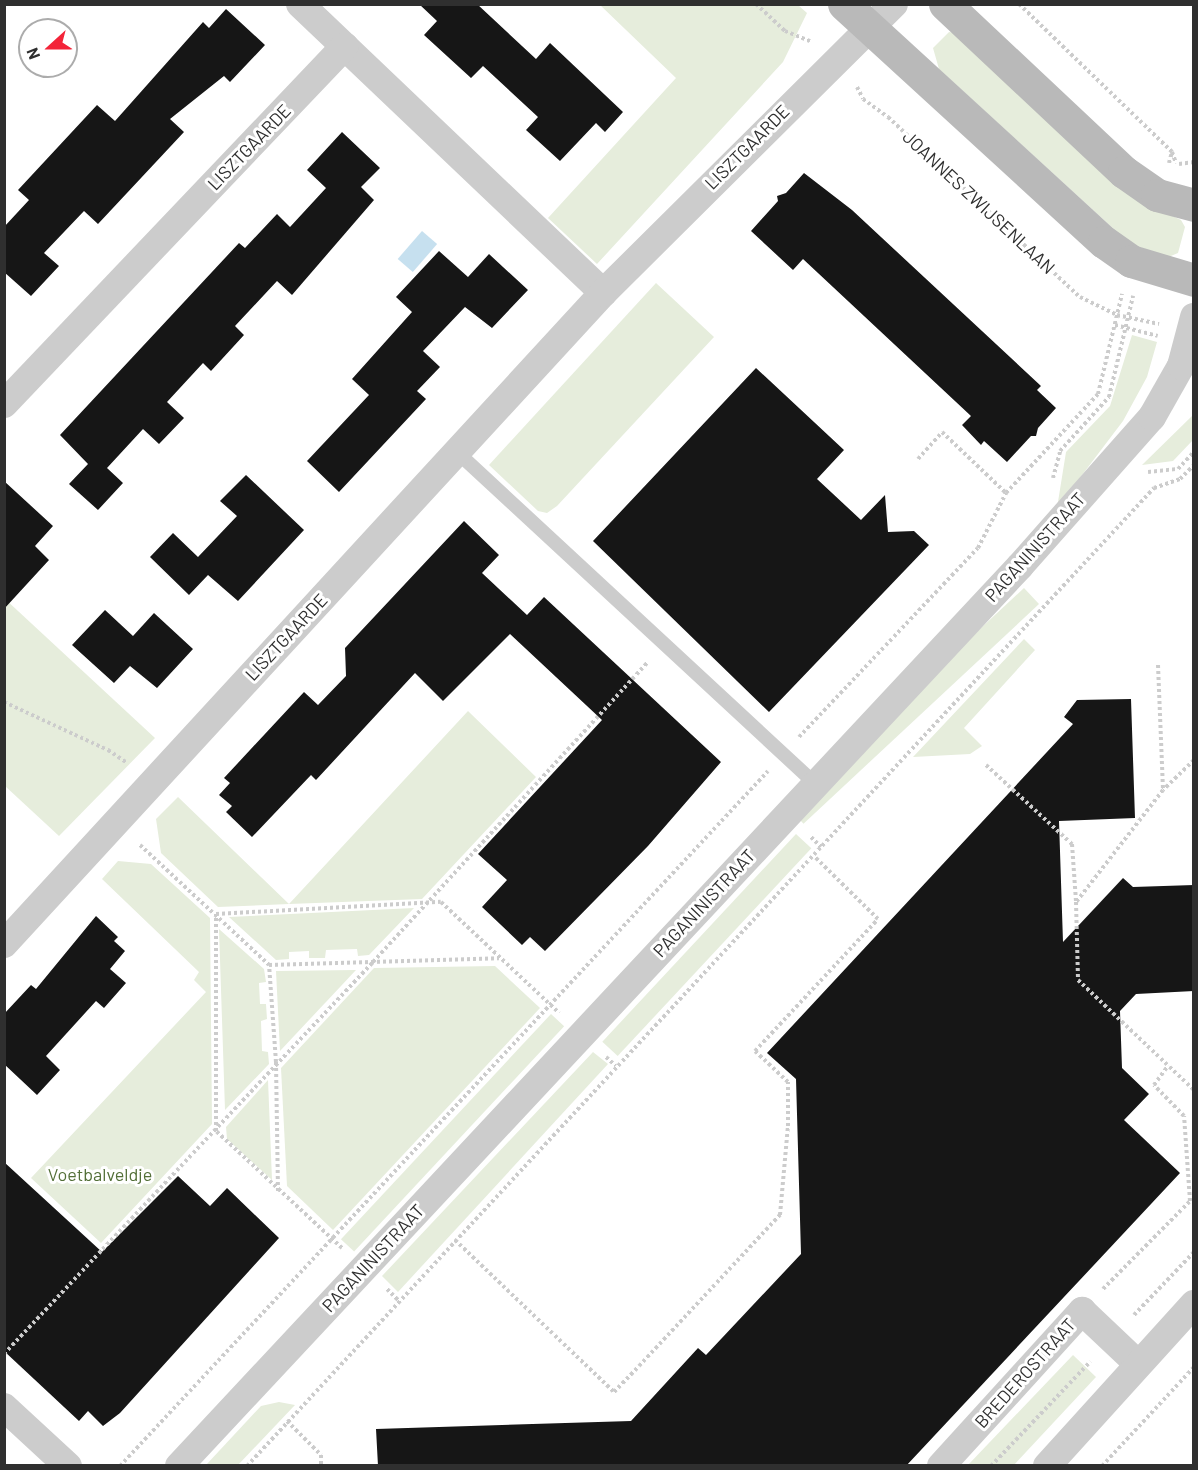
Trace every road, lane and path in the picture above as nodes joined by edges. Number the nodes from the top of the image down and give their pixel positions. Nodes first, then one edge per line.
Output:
1 (300, 4) edge
2 (756, 4) edge
3 (844, 4) edge
4 (894, 4) edge
5 (945, 4) edge
6 (1019, 4) edge
7 (871, 29) junction
8 (345, 46) junction
9 (841, 54) junction
10 (1172, 152) junction
11 (1194, 162) edge
12 (1177, 164) junction
13 (1172, 199) edge
14 (1136, 263) junction
15 (1194, 280) edge
16 (603, 293) junction
17 (1117, 315) junction
18 (1128, 317) junction
19 (1192, 324) edge
20 (4, 404) edge
21 (457, 452) junction
22 (918, 459) dead end
23 (1194, 465) edge
24 (1051, 484) dead end
25 (1006, 493) junction
26 (664, 645) junction
27 (1158, 665) dead end
28 (4, 702) edge
29 (783, 754) junction
30 (1194, 760) edge
31 (986, 765) dead end
32 (815, 783) junction
33 (150, 784) junction
34 (1163, 790) junction
35 (124, 831) junction
36 (814, 856) junction
37 (428, 902) junction
38 (1076, 902) junction
39 (216, 914) junction
40 (4, 944) edge
41 (500, 958) junction
42 (373, 962) junction
43 (269, 965) junction
44 (551, 1005) junction
45 (581, 1034) junction
46 (276, 1062) junction
47 (616, 1066) junction
48 (1168, 1066) junction
49 (1194, 1090) edge
50 (216, 1131) junction
51 (278, 1191) junction
52 (1192, 1202) edge
53 (333, 1240) junction
54 (455, 1240) junction
55 (364, 1268) junction
56 (399, 1301) junction
57 (1194, 1304) edge
58 (1082, 1311) junction
59 (4, 1354) edge
60 (1138, 1364) junction
61 (1194, 1367) edge
62 (4, 1407) edge
63 (287, 1420) junction
64 (68, 1466) edge
65 (120, 1466) edge
66 (179, 1466) edge
67 (247, 1466) edge
68 (321, 1466) edge
69 (941, 1466) edge
70 (1047, 1466) edge
71 (1102, 1466) edge

1 - 8 street
2 - 9 path
3 - 7 street
4 - 7 street, LISZTGAARDE
5 - 13 street
6 - 10 path
7 - 9 street, LISZTGAARDE
7 - 14 street
8 - 16 street
8 - 20 street, LISZTGAARDE
9 - 16 street, LISZTGAARDE
9 - 17 path, JOANNES ZWIJSENLAAN
10 - 12 path
10 - 13 path
11 - 12 path
12 - 13 path
14 - 15 street
14 - 17 path
14 - 18 path
16 - 21 street, LISZTGAARDE
17 - 18 path, JOANNES ZWIJSENLAAN
17 - 25 path
18 - 19 path, JOANNES ZWIJSENLAAN
18 - 24 path
19 - 32 street, PAGANINISTRAAT
21 - 26 lane
21 - 33 street, LISZTGAARDE
22 - 25 path
23 - 36 path
25 - 29 path
26 - 29 lane
26 - 37 path
27 - 34 path
28 - 33 path
29 - 32 lane
29 - 44 path
30 - 34 path
31 - 38 path
32 - 45 street, PAGANINISTRAAT
33 - 35 street, LISZTGAARDE
34 - 38 path
35 - 39 path
35 - 40 street, LISZTGAARDE
36 - 47 path
36 - 54 path
37 - 39 path
37 - 41 path
37 - 42 path
38 - 48 path
39 - 43 path
39 - 50 path
41 - 42 path
41 - 44 path
42 - 43 path
42 - 46 path
43 - 46 path
44 - 45 path
44 - 53 path
45 - 47 path
45 - 55 street, PAGANINISTRAAT
46 - 50 path
46 - 51 path
47 - 54 path
48 - 49 path
48 - 52 path
50 - 51 path
50 - 59 path
51 - 53 path
52 - 58 path
53 - 55 path
53 - 65 path
54 - 56 path
55 - 56 path
55 - 66 street, PAGANINISTRAAT
56 - 63 path
57 - 60 street
58 - 60 street, BREDEROSTRAAT
58 - 69 street, BREDEROSTRAAT
60 - 70 street
61 - 71 path
62 - 64 street
63 - 67 path
63 - 68 path

